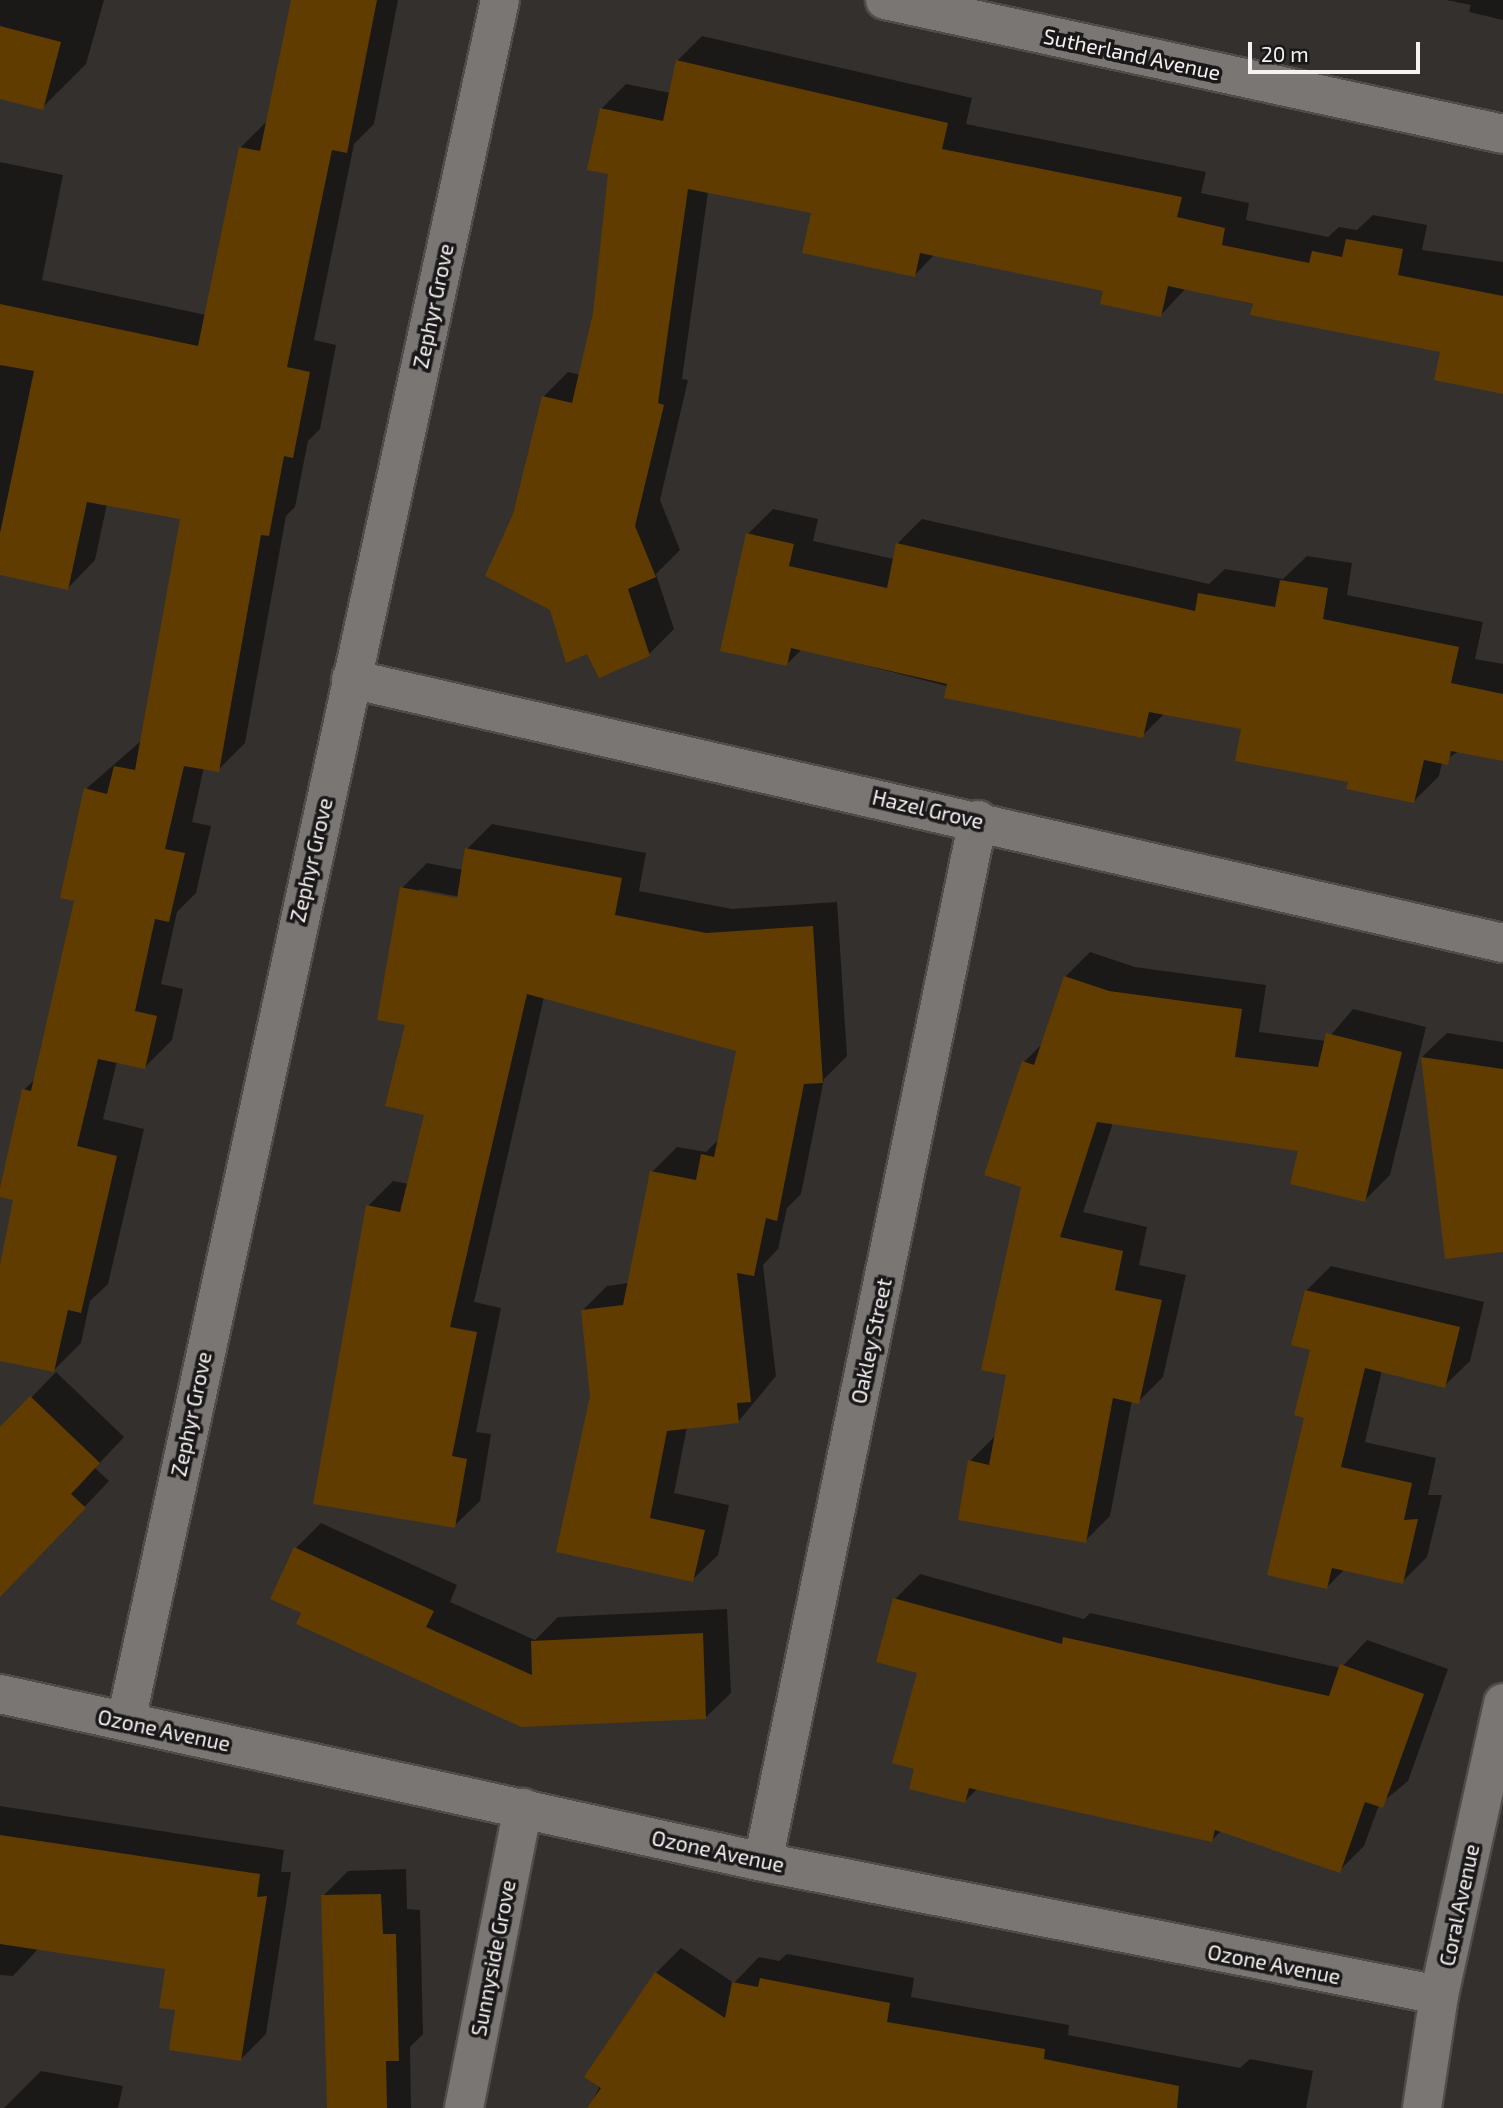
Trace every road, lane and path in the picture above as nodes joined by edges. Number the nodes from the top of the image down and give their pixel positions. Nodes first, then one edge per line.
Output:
1 (499, 0) edge
2 (885, 0) edge
3 (1503, 134) edge
4 (351, 679) junction
5 (978, 820) junction
6 (1503, 943) edge
7 (0, 1694) edge
8 (1503, 1703) edge
9 (126, 1721) junction
10 (523, 1808) junction
11 (763, 1862) junction
12 (1439, 1995) junction
13 (464, 2108) edge
14 (1422, 2108) edge

1 - 4 street, Zephyr Grove
2 - 3 street, Sutherland Avenue
4 - 5 street, Hazel Grove
4 - 9 street, Zephyr Grove
5 - 6 street, Hazel Grove
5 - 11 street, Oakley Street
7 - 9 street, Ozone Avenue
8 - 12 street, Coral Avenue
9 - 10 street, Ozone Avenue
10 - 11 street, Ozone Avenue
10 - 13 street, Sunnyside Grove
11 - 12 street, Ozone Avenue
12 - 14 street, Coral Avenue

